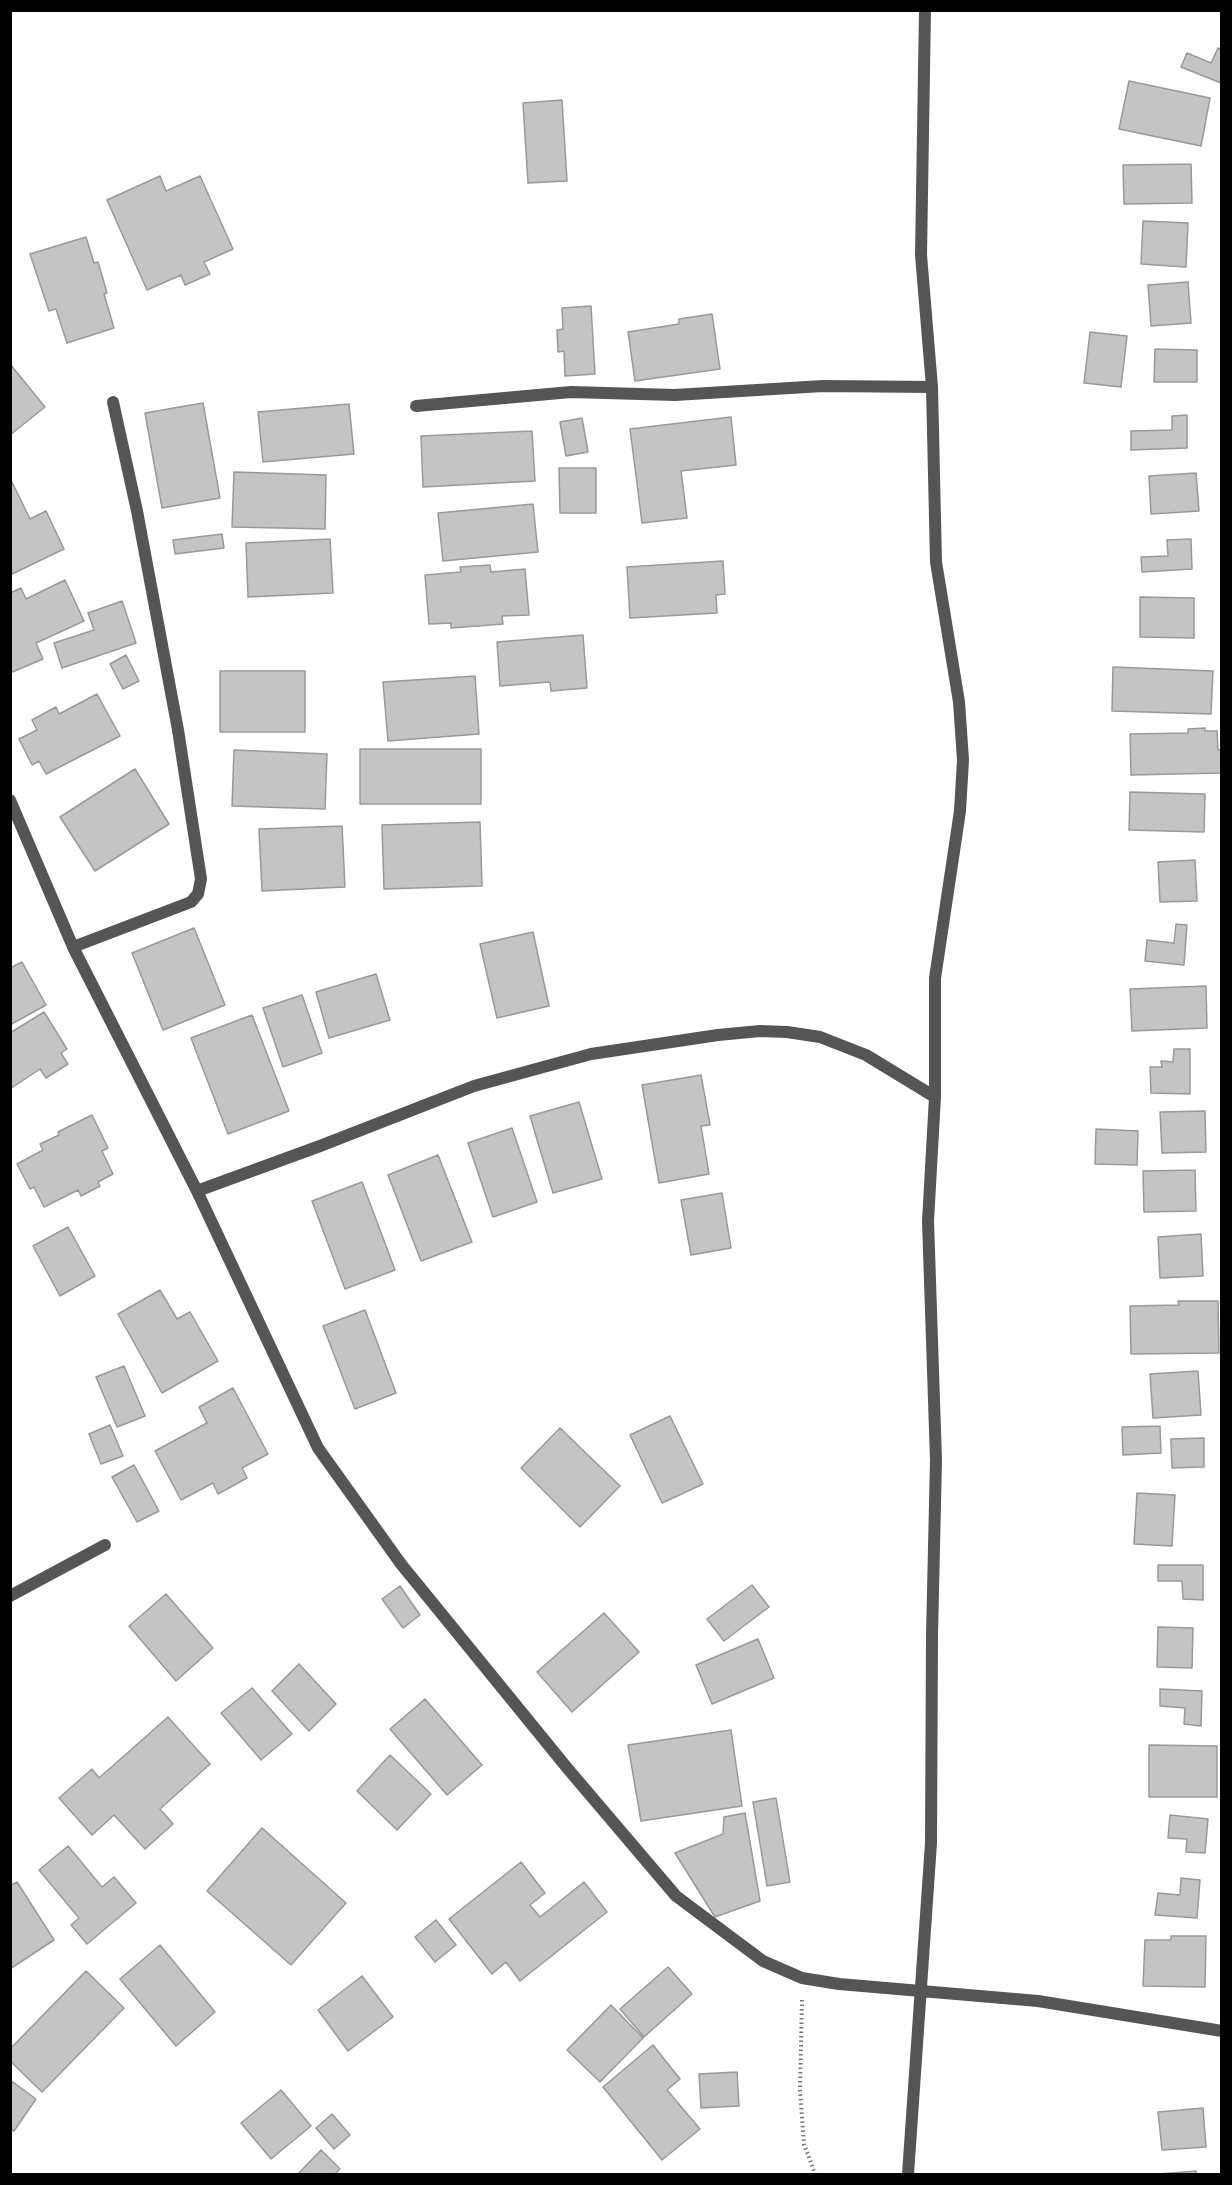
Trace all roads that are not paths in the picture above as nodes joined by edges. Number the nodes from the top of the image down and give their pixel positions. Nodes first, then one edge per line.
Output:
1 (926, 10) edge
2 (932, 387) junction
3 (113, 402) dead end
4 (416, 406) dead end
5 (10, 800) edge
6 (73, 947) junction
7 (935, 1097) junction
8 (197, 1191) junction
9 (105, 1545) dead end
10 (10, 1596) edge
11 (920, 1990) junction
12 (1221, 2031) edge
13 (907, 2173) edge

1 - 2 street
2 - 4 street
2 - 7 street
3 - 6 street
5 - 6 street
6 - 8 street
7 - 8 street
7 - 11 street
8 - 11 street
9 - 10 street
11 - 12 street
11 - 13 street

